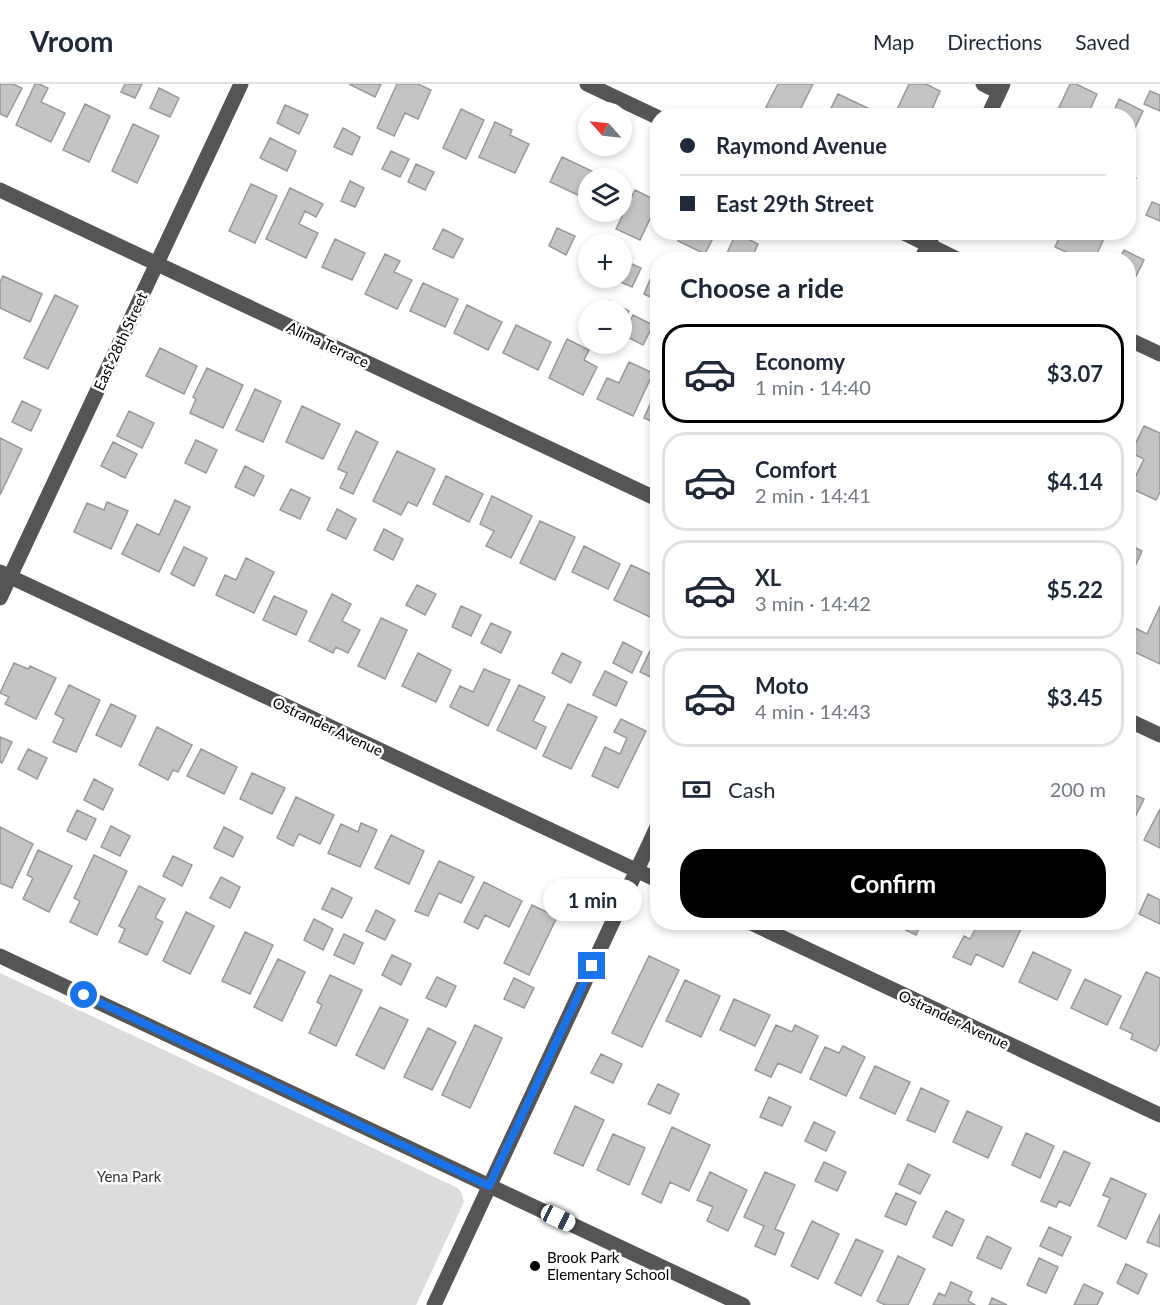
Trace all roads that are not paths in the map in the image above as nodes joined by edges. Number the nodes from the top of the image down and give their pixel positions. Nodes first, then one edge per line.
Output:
1 (241, 84) edge
2 (587, 84) edge
3 (983, 84) edge
4 (1001, 88) edge
5 (619, 91) edge
6 (992, 108) edge
7 (650, 112) edge
8 (0, 190) edge
9 (934, 240) edge
10 (949, 252) edge
11 (156, 264) junction
12 (1136, 343) edge
13 (1160, 354) edge
14 (650, 496) edge
15 (5, 574) edge
16 (0, 598) edge
17 (1136, 724) edge
18 (1160, 735) edge
19 (650, 842) edge
20 (637, 870) junction
21 (650, 876) edge
22 (766, 930) edge
23 (0, 956) edge
24 (1160, 1115) edge
25 (489, 1186) junction
26 (434, 1305) edge
27 (743, 1305) edge

1 - 11 street, East 28th Street
2 - 5 street
3 - 4 street
4 - 6 street
5 - 7 street
8 - 11 street, Alima Terrace
9 - 10 street
11 - 14 street, Alima Terrace
11 - 15 street, East 28th Street
12 - 13 street
15 - 16 street, East 28th Street
15 - 20 street, Ostrander Avenue
17 - 18 street
19 - 20 street
20 - 21 street, Ostrander Avenue
20 - 25 street
22 - 24 street, Ostrander Avenue
23 - 25 street
25 - 26 street
25 - 27 street

